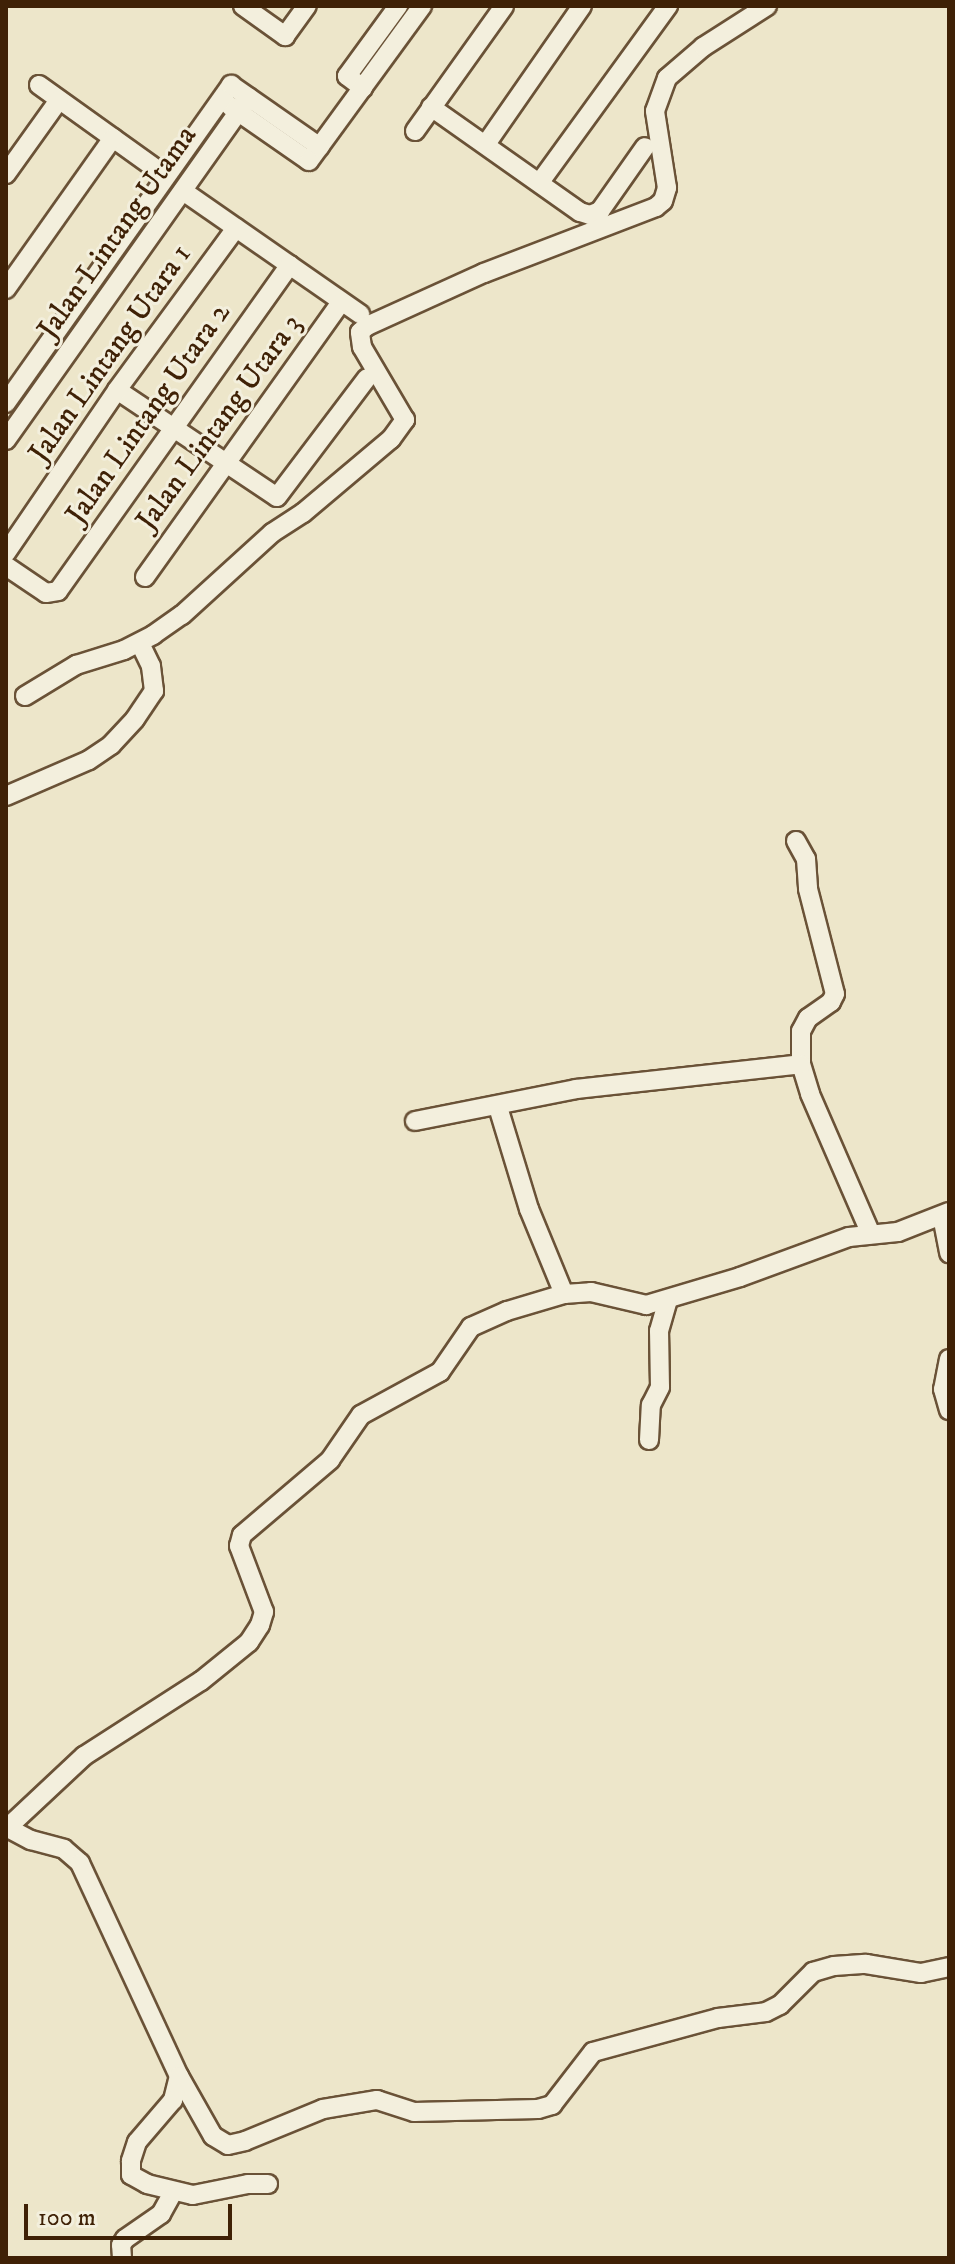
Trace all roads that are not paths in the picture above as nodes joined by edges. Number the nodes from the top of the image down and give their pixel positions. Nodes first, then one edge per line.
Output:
1 (243, 6) edge
2 (307, 6) edge
3 (398, 6) edge
4 (422, 6) edge
5 (504, 6) edge
6 (582, 6) edge
7 (668, 6) edge
8 (767, 6) edge
9 (39, 85) dead end
10 (363, 88) junction
11 (59, 100) junction
12 (244, 105) junction
13 (431, 107) junction
14 (415, 131) dead end
15 (113, 138) junction
16 (486, 144) junction
17 (645, 147) dead end
18 (6, 174) edge
19 (166, 176) junction
20 (540, 182) junction
21 (183, 191) junction
22 (236, 228) junction
23 (290, 265) junction
24 (6, 289) edge
25 (341, 302) junction
26 (360, 314) dead end
27 (46, 346) junction
28 (64, 359) junction
29 (367, 378) dead end
30 (117, 390) junction
31 (6, 403) edge
32 (173, 427) junction
33 (6, 440) edge
34 (224, 463) junction
35 (6, 553) edge
36 (6, 566) edge
37 (145, 577) dead end
38 (140, 643) junction
39 (25, 696) dead end
40 (6, 796) edge
41 (796, 841) dead end
42 (801, 1064) junction
43 (498, 1107) junction
44 (415, 1121) dead end
45 (945, 1214) edge
46 (871, 1234) junction
47 (949, 1253) edge
48 (564, 1294) junction
49 (668, 1300) junction
50 (949, 1359) edge
51 (949, 1410) edge
52 (649, 1440) dead end
53 (7, 1828) edge
54 (949, 1967) edge
55 (179, 2076) junction
56 (268, 2184) dead end
57 (174, 2191) junction
58 (122, 2258) edge

1 - 2 street
3 - 10 street
4 - 10 street
5 - 13 street
6 - 16 street
7 - 20 street
8 - 38 street
9 - 11 street
10 - 12 street
11 - 15 street
11 - 18 street
12 - 19 street, Jalan Lintang Utama
12 - 21 street, Jalan Lintang Utama
13 - 14 street
13 - 16 street
15 - 19 street
15 - 24 street
16 - 20 street
17 - 20 street
19 - 27 street, Jalan Lintang Utama
21 - 22 street
21 - 28 street, Jalan Lintang Utama
22 - 23 street
22 - 30 street, Jalan Lintang Utara 1
23 - 25 street
23 - 32 street, Jalan Lintang Utara 2
25 - 26 street
25 - 34 street, Jalan Lintang Utara 3
27 - 28 street
27 - 31 street, Jalan Lintang Utama
28 - 33 street, Jalan Lintang Utama
29 - 34 street
30 - 32 street
30 - 35 street, Jalan Lintang Utara 1
32 - 34 street
32 - 36 street, Jalan Lintang Utara 2
34 - 37 street, Jalan Lintang Utara 3
38 - 39 street
38 - 40 street
41 - 42 street
42 - 43 street
42 - 46 street
43 - 44 street
43 - 48 street
45 - 46 street
45 - 47 street
46 - 49 street
48 - 49 street
48 - 53 street
49 - 52 street
50 - 51 street
53 - 55 street
54 - 55 street
55 - 57 street
56 - 57 street
57 - 58 street

